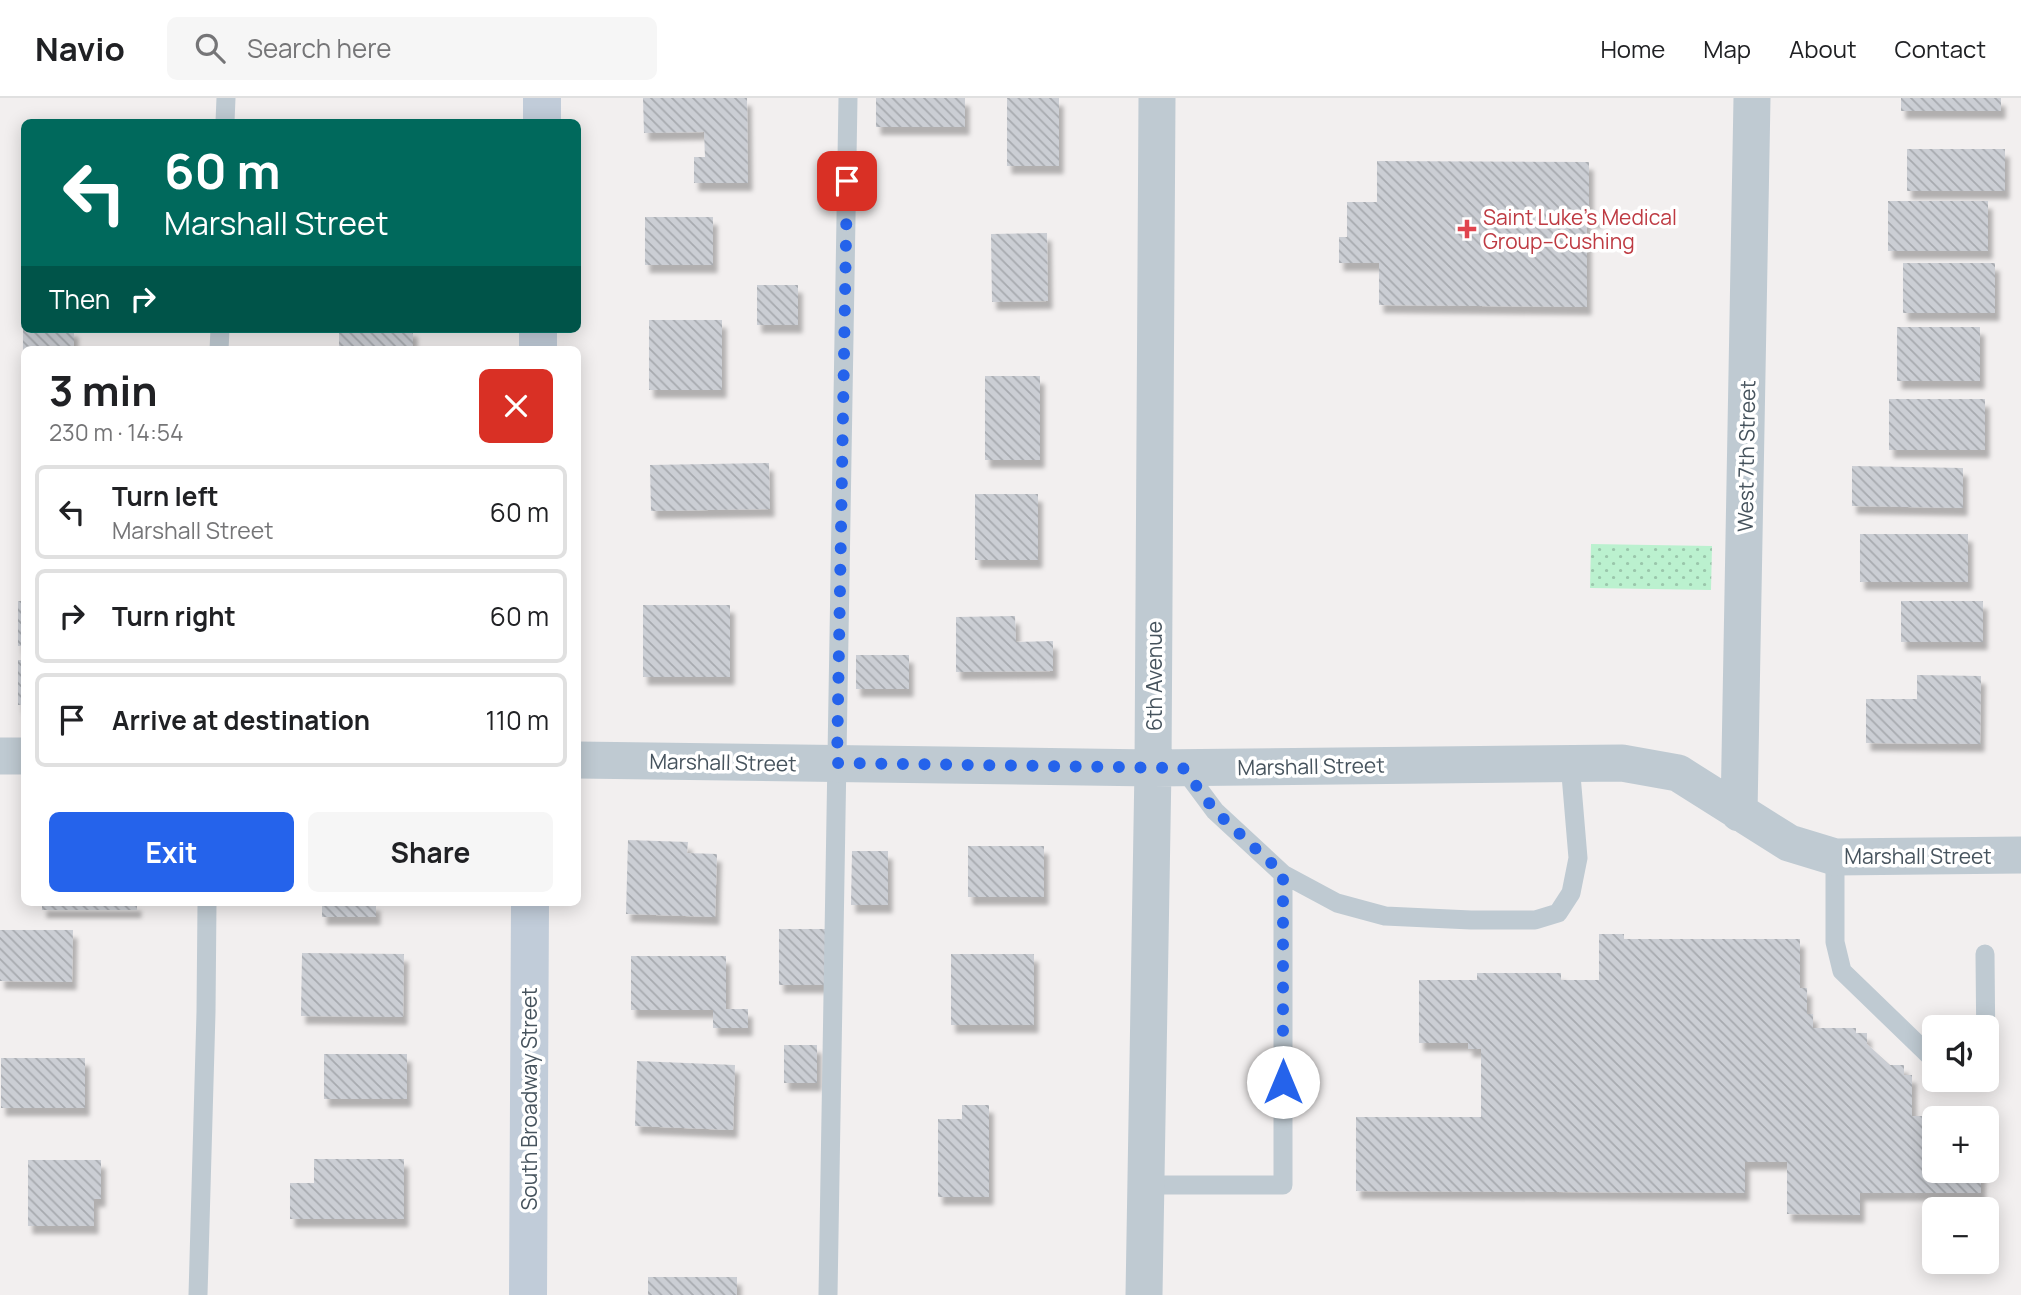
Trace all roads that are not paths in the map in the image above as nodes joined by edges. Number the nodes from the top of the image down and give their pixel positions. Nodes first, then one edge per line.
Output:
1 (226, 98) edge
2 (542, 98) edge
3 (848, 98) edge
4 (1157, 98) edge
5 (1752, 98) edge
6 (225, 119) edge
7 (542, 119) edge
8 (0, 756) edge
9 (21, 756) edge
10 (581, 760) edge
11 (837, 763) junction
12 (1570, 763) junction
13 (1168, 768) junction
14 (1739, 813) junction
15 (2021, 855) edge
16 (1835, 857) junction
17 (1283, 874) junction
18 (206, 906) edge
19 (530, 906) edge
20 (1986, 954) dead end
21 (1986, 1015) edge
22 (1922, 1048) edge
23 (1146, 1185) junction
24 (198, 1295) edge
25 (528, 1295) edge
26 (828, 1295) edge
27 (1144, 1295) edge

1 - 6 lane
2 - 7 street
3 - 11 lane
4 - 13 street, 6th Avenue
5 - 14 street, West 7th Street
8 - 9 street
10 - 11 street, Marshall Street
11 - 13 street, Marshall Street
11 - 26 lane
12 - 13 street, Marshall Street
12 - 14 street, Marshall Street
12 - 17 lane
13 - 17 lane
13 - 23 street, 6th Avenue
14 - 16 street, Marshall Street
15 - 16 street, Marshall Street
16 - 22 lane
17 - 23 lane
18 - 24 lane
19 - 25 street, South Broadway Street
20 - 21 lane
23 - 27 street, 6th Avenue

